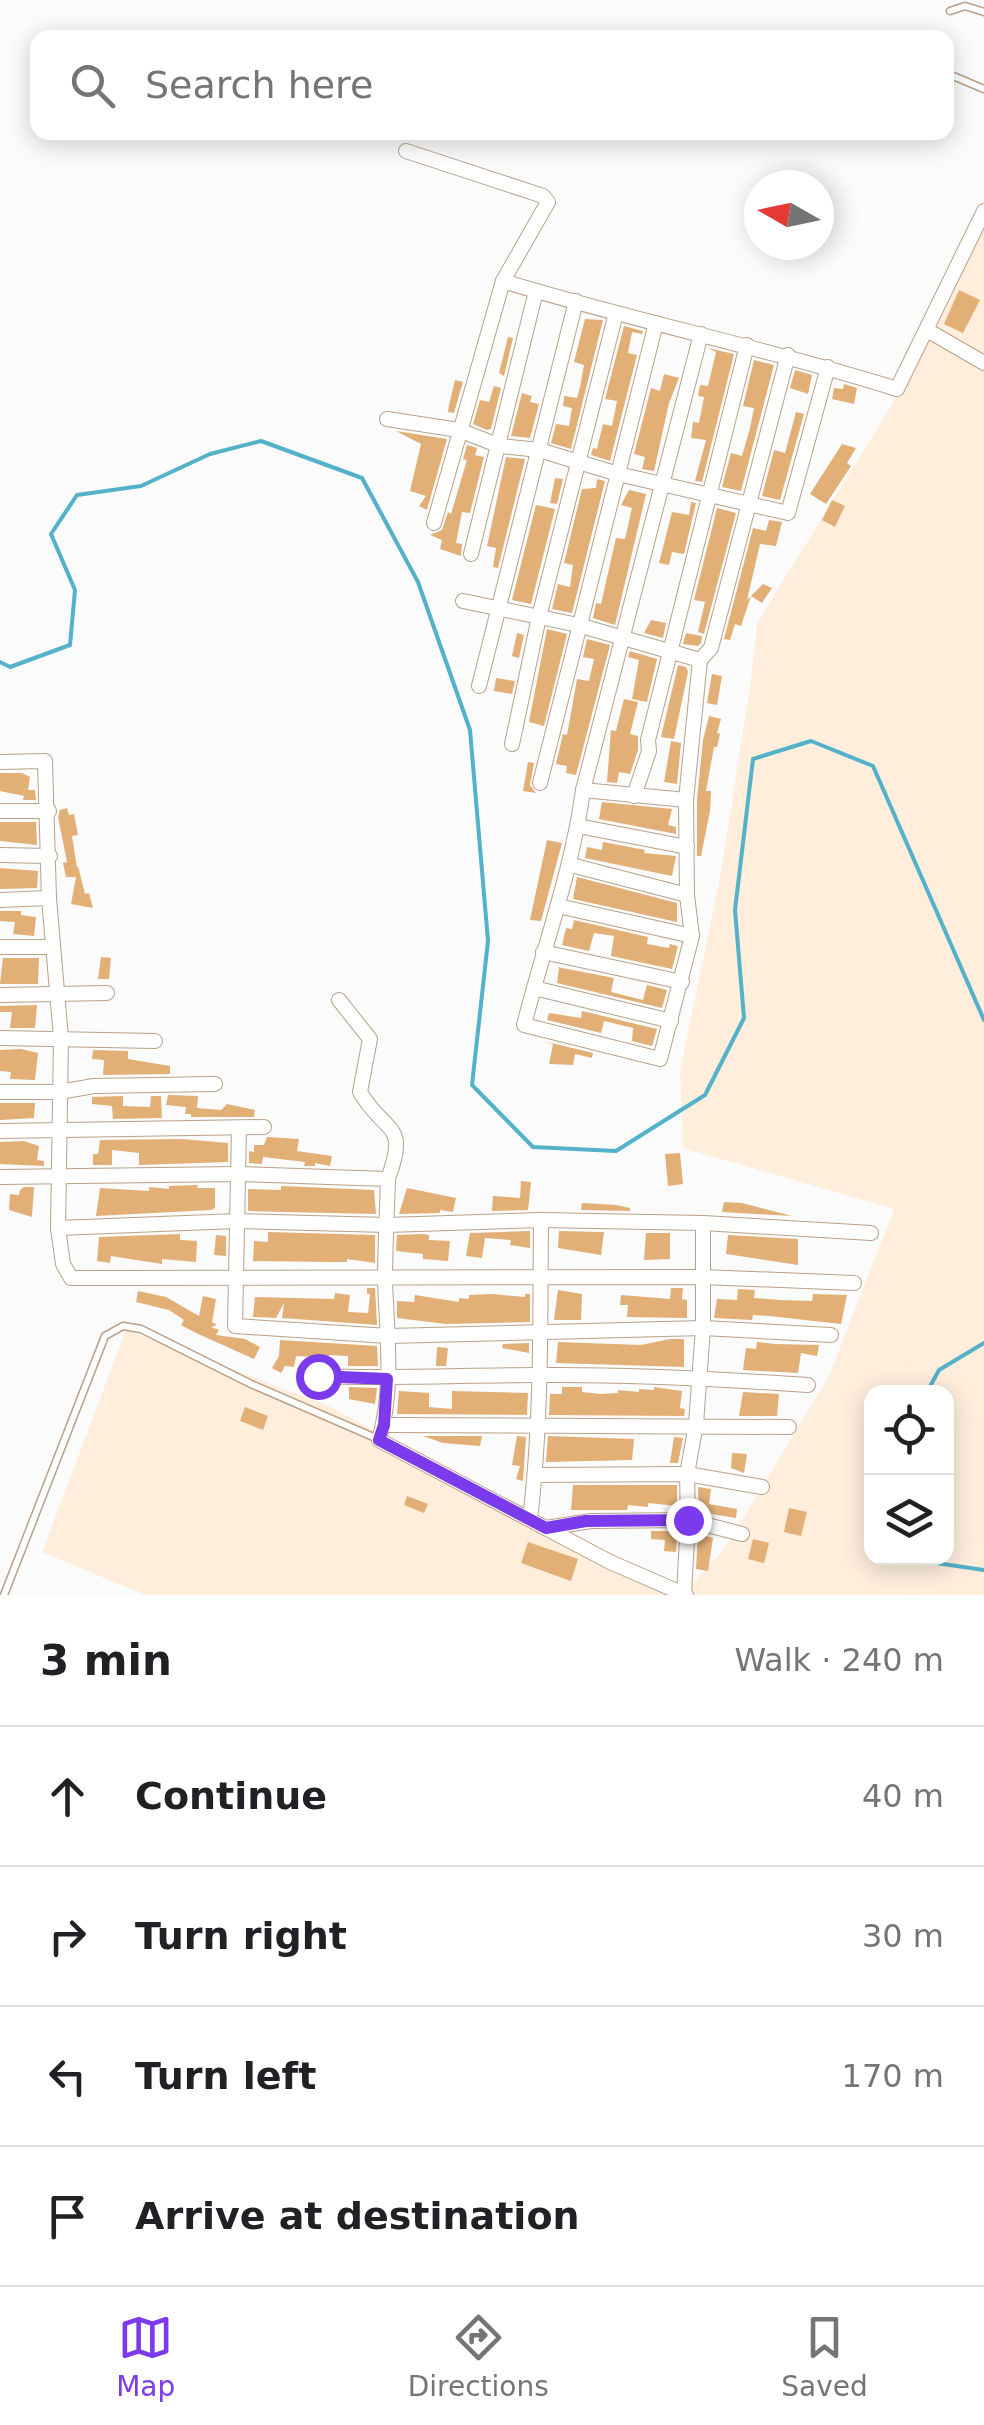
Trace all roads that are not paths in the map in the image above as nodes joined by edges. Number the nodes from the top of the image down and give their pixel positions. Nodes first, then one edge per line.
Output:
1 (983, 8) edge
2 (950, 12) dead end
3 (954, 77) edge
4 (984, 89) edge
5 (406, 151) dead end
6 (984, 211) edge
7 (503, 280) junction
8 (536, 291) junction
9 (576, 301) junction
10 (616, 314) junction
11 (656, 323) junction
12 (927, 330) junction
13 (701, 334) junction
14 (747, 345) junction
15 (788, 355) junction
16 (984, 364) edge
17 (828, 367) junction
18 (387, 419) dead end
19 (459, 430) junction
20 (500, 446) junction
21 (540, 450) junction
22 (579, 462) junction
23 (618, 474) junction
24 (664, 485) junction
25 (708, 496) junction
26 (749, 505) junction
27 (434, 522) dead end
28 (471, 554) dead end
29 (464, 601) dead end
30 (499, 610) junction
31 (539, 617) junction
32 (578, 625) junction
33 (624, 637) junction
34 (670, 650) junction
35 (700, 660) junction
36 (479, 686) dead end
37 (512, 744) dead end
38 (0, 762) edge
39 (540, 783) dead end
40 (584, 790) junction
41 (634, 796) junction
42 (686, 800) junction
43 (0, 811) edge
44 (49, 811) junction
45 (578, 826) junction
46 (687, 847) junction
47 (0, 854) edge
48 (50, 856) junction
49 (571, 865) junction
50 (687, 894) junction
51 (49, 898) junction
52 (0, 900) edge
53 (558, 906) junction
54 (692, 936) junction
55 (53, 946) junction
56 (0, 947) edge
57 (543, 952) junction
58 (682, 982) junction
59 (534, 988) junction
60 (107, 993) dead end
61 (58, 994) junction
62 (0, 995) edge
63 (339, 1000) dead end
64 (671, 1021) junction
65 (0, 1038) edge
66 (61, 1038) junction
67 (154, 1041) dead end
68 (215, 1084) dead end
69 (0, 1092) edge
70 (59, 1092) junction
71 (264, 1127) dead end
72 (239, 1128) junction
73 (0, 1131) edge
74 (58, 1132) junction
75 (238, 1174) junction
76 (0, 1177) edge
77 (57, 1177) junction
78 (388, 1179) junction
79 (541, 1220) junction
80 (237, 1221) junction
81 (703, 1223) junction
82 (387, 1224) junction
83 (58, 1228) junction
84 (871, 1233) dead end
85 (540, 1276) junction
86 (702, 1277) junction
87 (237, 1278) junction
88 (385, 1279) junction
89 (854, 1283) dead end
90 (702, 1328) junction
91 (541, 1333) junction
92 (831, 1335) dead end
93 (388, 1336) junction
94 (540, 1374) junction
95 (318, 1376) dead end
96 (699, 1378) junction
97 (387, 1379) junction
98 (808, 1385) dead end
99 (696, 1424) junction
100 (536, 1427) junction
101 (790, 1428) dead end
102 (382, 1432) junction
103 (687, 1474) junction
104 (535, 1475) junction
105 (762, 1487) dead end
106 (530, 1519) junction
107 (688, 1520) junction
108 (546, 1528) junction
109 (742, 1534) dead end
110 (685, 1594) edge
111 (4, 1595) edge

1 - 2 lane
3 - 4 lane
5 - 7 street
6 - 12 street
7 - 8 street
7 - 19 street
8 - 9 street
8 - 20 street
9 - 10 street
9 - 21 street
10 - 11 street
10 - 22 street
11 - 13 street
11 - 23 street
12 - 16 street
12 - 17 street
13 - 14 street
13 - 24 street
14 - 15 street
14 - 25 street
15 - 17 street
15 - 26 street
17 - 26 street
18 - 19 street
19 - 20 street
19 - 27 street
20 - 21 street
20 - 28 street
21 - 22 street
21 - 30 street
22 - 23 street
22 - 31 street
23 - 24 street
23 - 32 street
24 - 25 street
24 - 33 street
25 - 26 street
25 - 34 street
26 - 35 street
29 - 30 street
30 - 31 street
30 - 36 street
31 - 32 street
31 - 37 street
32 - 33 street
32 - 39 street
33 - 34 street
33 - 40 street
34 - 35 street
34 - 41 street
35 - 42 street
38 - 44 street
40 - 41 street
40 - 45 street
41 - 42 street
42 - 46 street
43 - 44 street
44 - 48 street
45 - 46 street
45 - 49 street
46 - 50 street
47 - 48 street
48 - 51 street
49 - 50 street
49 - 53 street
50 - 54 street
51 - 52 street
51 - 55 street
53 - 54 street
53 - 57 street
54 - 58 street
55 - 56 street
55 - 61 street
57 - 58 street
57 - 59 street
58 - 64 street
59 - 64 street
59 - 64 street
60 - 61 street
61 - 62 street
61 - 66 street
63 - 78 street
65 - 66 street
66 - 67 street
66 - 70 street
68 - 70 street
69 - 70 street
70 - 74 street
71 - 72 street
72 - 74 street
72 - 75 street
73 - 74 street
74 - 77 street
75 - 77 street
75 - 78 street
75 - 80 street
76 - 77 street
77 - 83 street
78 - 82 street
79 - 81 street
79 - 82 street
79 - 85 street
80 - 82 street
80 - 83 street
80 - 87 street
81 - 84 street
81 - 86 street
82 - 88 street
83 - 87 street
85 - 86 street
85 - 88 street
85 - 91 street
86 - 89 street
86 - 90 street
87 - 88 street
87 - 93 street
88 - 93 street
90 - 91 street
90 - 92 street
90 - 96 street
91 - 93 street
91 - 94 street
93 - 97 street
94 - 96 street
94 - 97 street
94 - 100 street
95 - 97 street
96 - 98 street
96 - 99 street
97 - 102 street
99 - 100 street
99 - 101 street
99 - 103 street
100 - 102 street
100 - 104 street
102 - 106 street
102 - 111 lane
103 - 104 street
103 - 105 street
103 - 107 street
104 - 106 street
106 - 108 street
107 - 108 street
107 - 109 street
107 - 110 street
108 - 110 street

